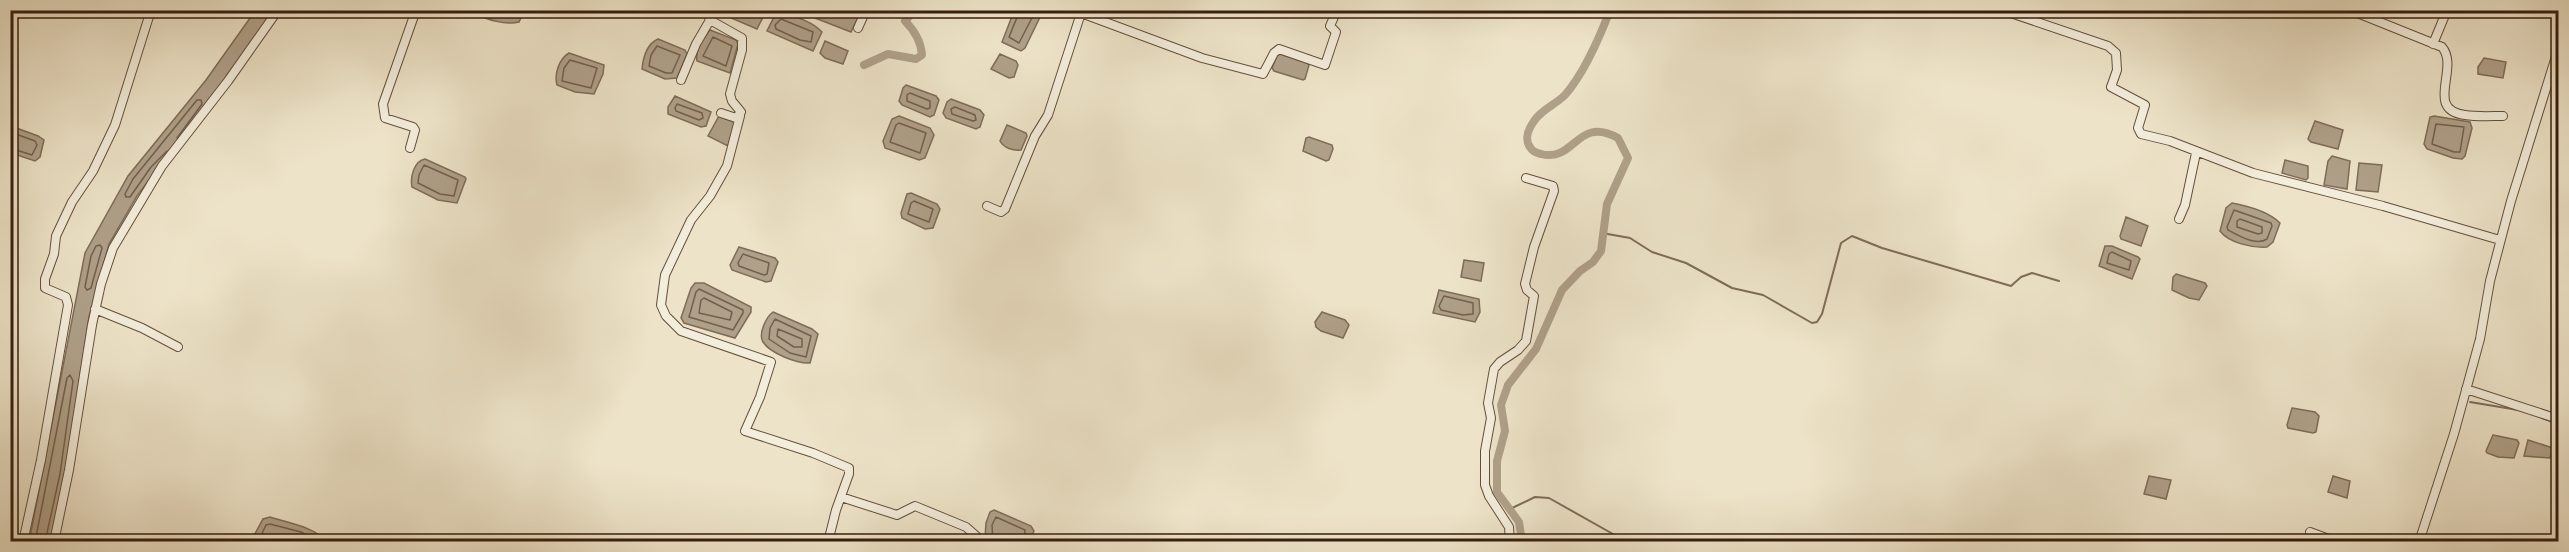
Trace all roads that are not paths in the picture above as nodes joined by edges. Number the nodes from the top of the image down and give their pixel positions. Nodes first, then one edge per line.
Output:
1 (151, 10) edge
2 (278, 10) edge
3 (416, 10) edge
4 (706, 10) edge
5 (866, 10) edge
6 (1337, 10) edge
7 (2002, 10) edge
8 (2350, 10) edge
9 (2446, 10) edge
10 (1082, 12) edge
11 (710, 20) junction
12 (858, 28) dead end
13 (2433, 44) junction
14 (2559, 50) edge
15 (681, 80) dead end
16 (721, 113) dead end
17 (740, 116) junction
18 (2503, 116) dead end
19 (410, 148) dead end
20 (2196, 153) junction
21 (1526, 178) dead end
22 (987, 206) dead end
23 (2179, 219) dead end
24 (2500, 240) junction
25 (95, 309) junction
26 (178, 347) dead end
27 (2466, 389) junction
28 (2559, 419) edge
29 (841, 497) junction
30 (2310, 532) dead end
31 (23, 542) edge
32 (54, 542) edge
33 (828, 542) edge
34 (983, 542) edge
35 (1510, 542) edge
36 (2337, 542) edge
37 (2419, 542) edge

1 - 31 street
2 - 25 street
3 - 19 street
4 - 11 street
5 - 12 street
6 - 10 street
7 - 20 street
8 - 13 street
9 - 13 street
10 - 22 street
11 - 15 street
11 - 17 street
13 - 18 street
14 - 24 street
16 - 17 street
17 - 29 street
20 - 23 street
20 - 24 street
21 - 35 street
24 - 27 street
25 - 26 street
25 - 32 street
27 - 28 street
27 - 37 street
29 - 33 street
29 - 34 street
30 - 36 street

